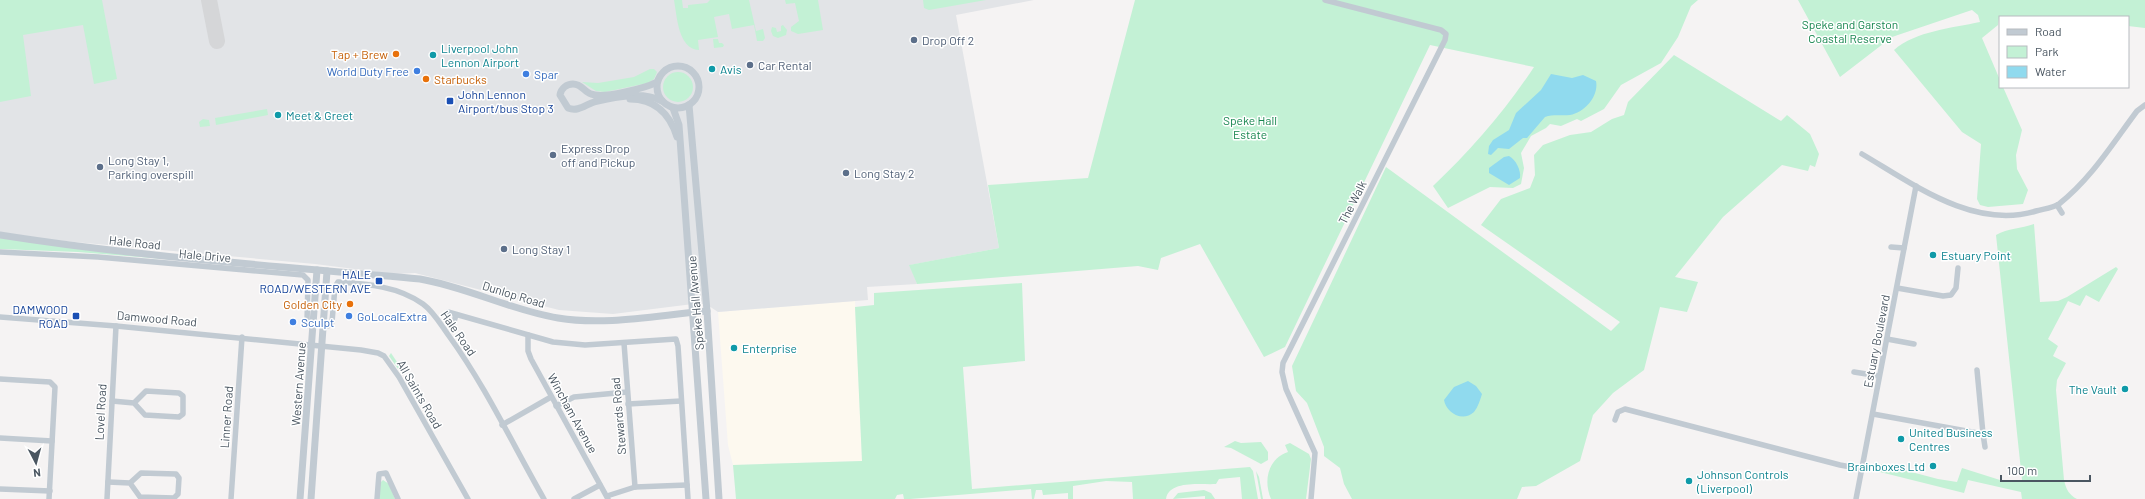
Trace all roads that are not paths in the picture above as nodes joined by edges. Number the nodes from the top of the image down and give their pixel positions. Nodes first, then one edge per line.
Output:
1 (1325, 0) edge
2 (657, 82) junction
3 (616, 99) junction
4 (662, 101) junction
5 (689, 105) junction
6 (2145, 105) edge
7 (673, 108) junction
8 (1862, 154) dead end
9 (682, 162) junction
10 (1916, 186) junction
11 (2057, 205) junction
12 (2062, 213) dead end
13 (0, 235) edge
14 (1891, 247) dead end
15 (1904, 248) junction
16 (0, 252) edge
17 (1958, 268) dead end
18 (282, 270) junction
19 (317, 270) junction
20 (327, 271) junction
21 (1897, 288) junction
22 (707, 311) junction
23 (448, 312) dead end
24 (693, 312) junction
25 (456, 315) junction
26 (0, 318) edge
27 (313, 325) junction
28 (453, 325) dead end
29 (116, 326) junction
30 (322, 326) junction
31 (528, 335) junction
32 (242, 337) junction
33 (1887, 339) junction
34 (624, 343) junction
35 (312, 344) junction
36 (321, 344) junction
37 (1914, 344) dead end
38 (1977, 370) dead end
39 (1854, 372) dead end
40 (1879, 376) junction
41 (0, 379) edge
42 (627, 392) junction
43 (551, 397) junction
44 (112, 401) junction
45 (681, 401) junction
46 (134, 403) junction
47 (628, 404) junction
48 (556, 406) junction
49 (1874, 414) junction
50 (1615, 420) dead end
51 (502, 425) junction
52 (1983, 434) junction
53 (0, 438) edge
54 (52, 441) junction
55 (1985, 447) dead end
56 (1862, 469) junction
57 (108, 482) junction
58 (130, 483) junction
59 (600, 485) junction
60 (687, 485) junction
61 (636, 487) junction
62 (0, 489) edge
63 (50, 491) junction
64 (607, 498) edge
65 (49, 499) edge
66 (107, 499) edge
67 (230, 499) edge
68 (300, 499) edge
69 (311, 499) edge
70 (377, 499) edge
71 (398, 499) edge
72 (468, 499) edge
73 (544, 499) edge
74 (574, 499) edge
75 (688, 499) edge
76 (706, 499) edge
77 (720, 499) edge
78 (1311, 499) edge
79 (1856, 499) edge

1 - 78 street, The Walk
2 - 3 street
2 - 4 street
2 - 5 street
3 - 4 street
3 - 9 street
4 - 7 street
5 - 7 street
5 - 22 street, Speke Hall Avenue
6 - 11 street
7 - 9 street, Speke Hall Avenue
8 - 10 street
9 - 24 street, Speke Hall Avenue
10 - 11 street
10 - 15 street, Estuary Boulevard
11 - 12 street
13 - 18 street, Hale Road
14 - 15 street
15 - 21 street, Estuary Boulevard
16 - 18 street, Hale Drive
17 - 21 street
18 - 19 street, Hale Road
18 - 27 street, Hale Drive
19 - 20 street, Dunlop Road
19 - 27 street, Western Avenue
20 - 24 street, Dunlop Road
20 - 30 street, Western Avenue
21 - 33 street, Estuary Boulevard
22 - 24 street, Dunlop Road
22 - 77 street, Speke Hall Avenue
23 - 25 street
24 - 76 street, Speke Hall Avenue
25 - 28 street
25 - 31 street
26 - 29 street, Damwood Road
27 - 35 street, Western Avenue
29 - 32 street, Damwood Road
29 - 44 street, Lovel Road
30 - 36 street, Western Avenue
30 - 51 street, Hale Road
31 - 34 street
31 - 43 street, Wincham Avenue
32 - 35 street, Damwood Road
32 - 67 street, Linner Road
33 - 37 street
33 - 40 street, Estuary Boulevard
34 - 42 street, Stewards Road
34 - 45 street
35 - 36 street, All Saints Road
35 - 68 street, Western Avenue
36 - 69 street, Western Avenue
36 - 72 street, All Saints Road
38 - 52 street
39 - 40 street
40 - 49 street, Estuary Boulevard
41 - 54 street
42 - 47 street, Stewards Road
42 - 48 street
43 - 48 street, Wincham Avenue
43 - 51 street
44 - 46 street
44 - 57 street, Lovel Road
45 - 47 street
45 - 60 street
46 - 46 street
47 - 61 street, Stewards Road
48 - 59 street, Wincham Avenue
49 - 52 street
49 - 56 street, Estuary Boulevard
50 - 56 street
51 - 73 street, Hale Road
52 - 55 street
53 - 54 street
54 - 63 street
56 - 79 street, Estuary Boulevard
57 - 58 street
57 - 66 street, Lovel Road
58 - 58 street
59 - 64 street, Wincham Avenue
59 - 74 street
60 - 61 street
60 - 75 street
61 - 64 street
62 - 63 street
63 - 65 street
70 - 71 street

